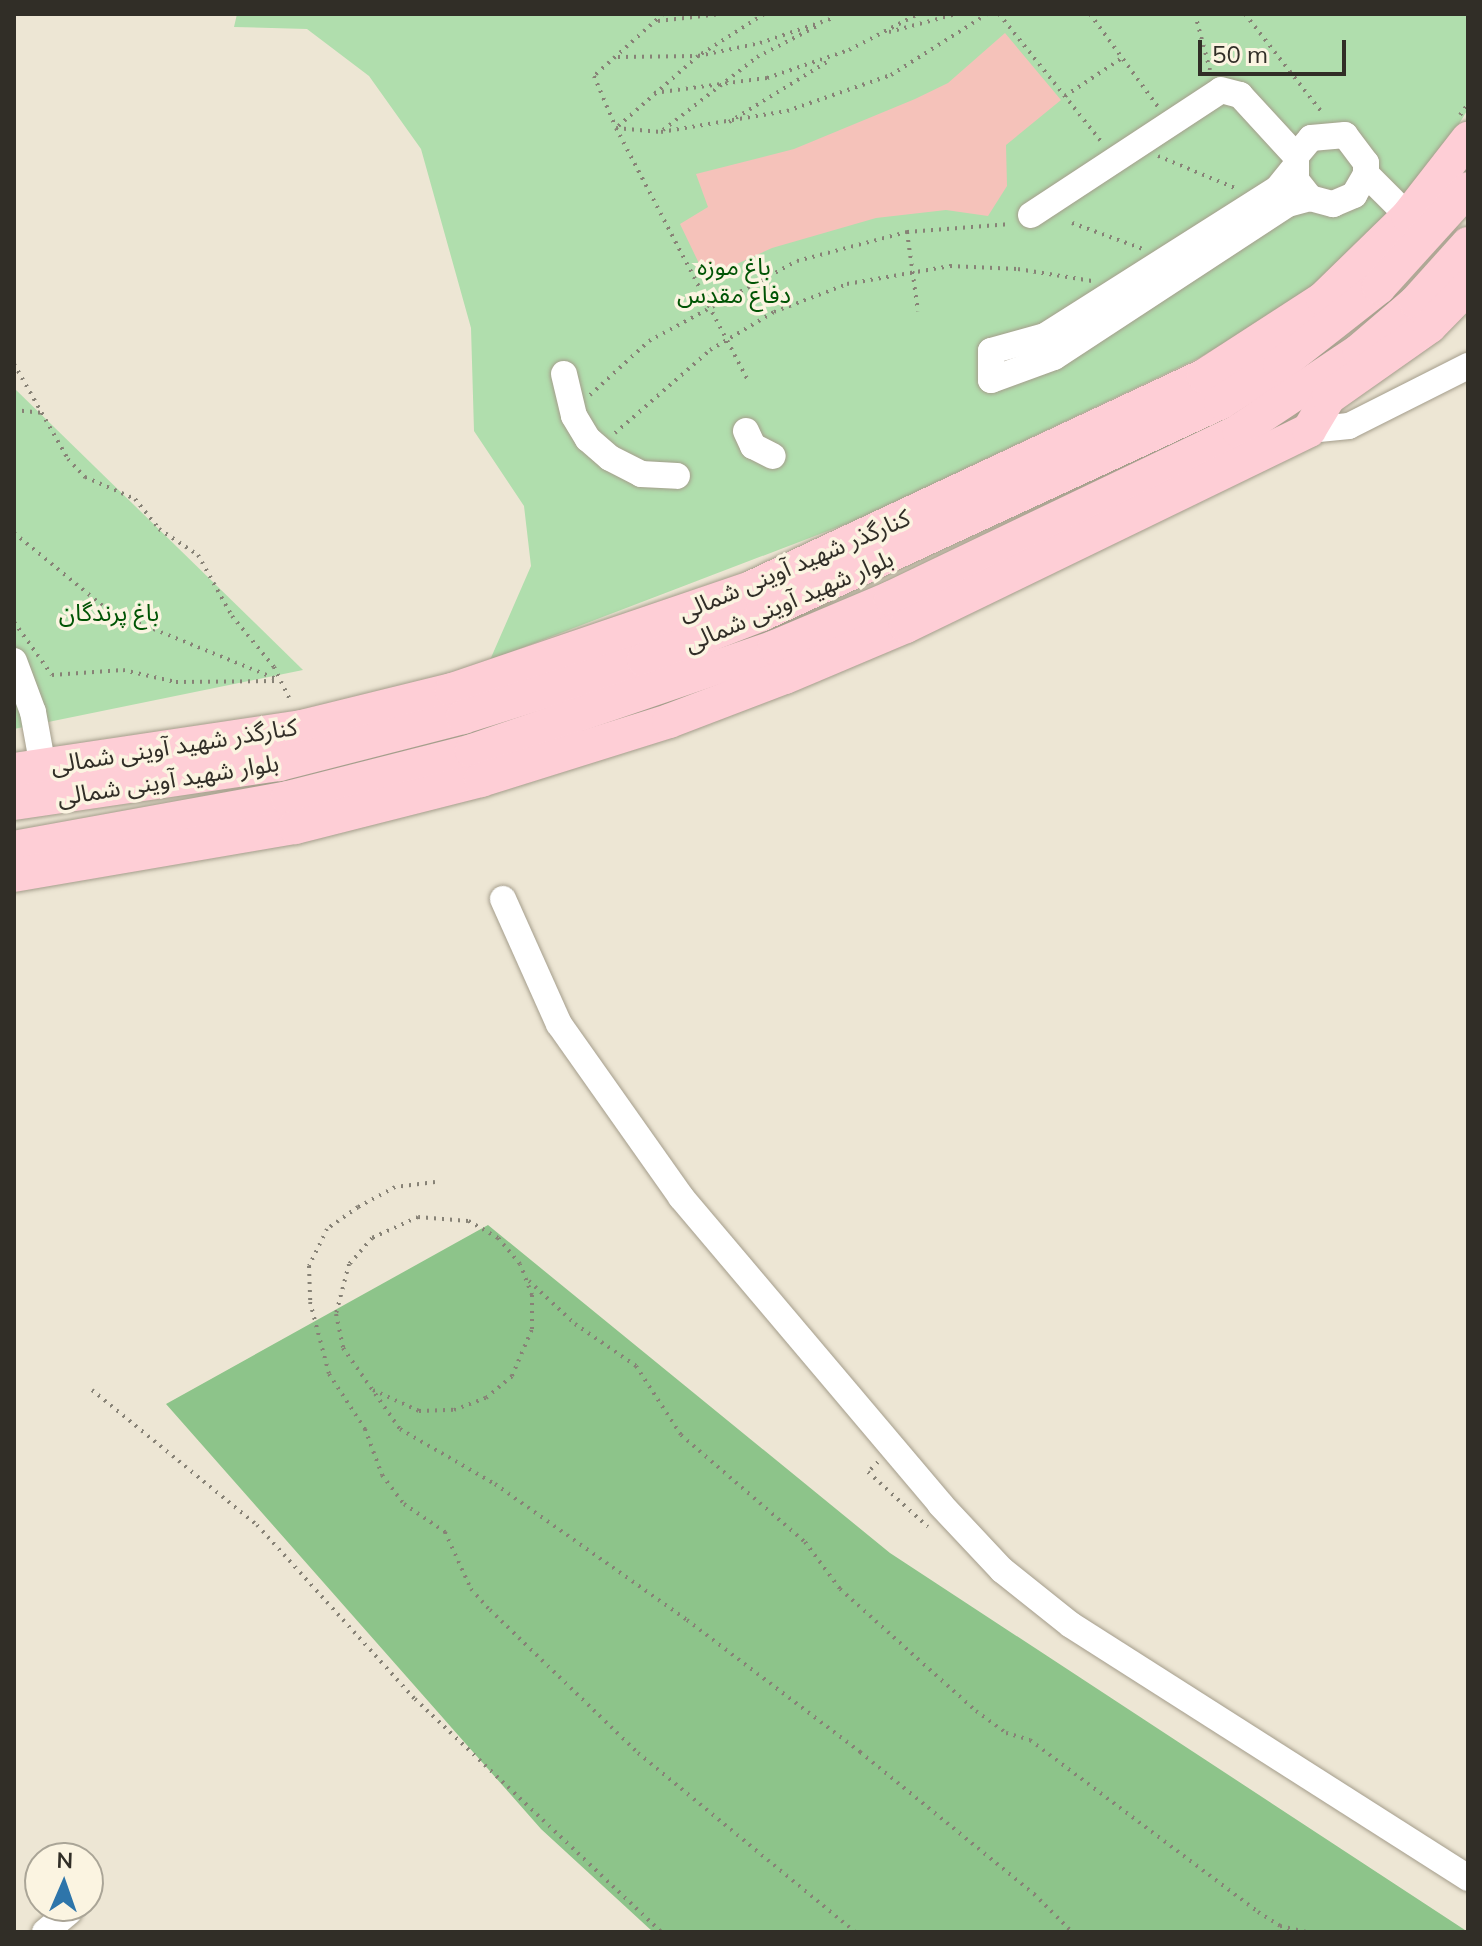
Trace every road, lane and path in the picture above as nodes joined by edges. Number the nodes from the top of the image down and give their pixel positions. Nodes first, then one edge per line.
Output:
1 (663, 14) edge
2 (721, 14) edge
3 (764, 14) edge
4 (840, 14) edge
5 (918, 14) edge
6 (956, 14) edge
7 (987, 14) edge
8 (999, 14) edge
9 (1090, 14) edge
10 (1195, 14) edge
11 (1245, 14) edge
12 (833, 18) junction
13 (655, 22) junction
14 (883, 34) junction
15 (849, 50) junction
16 (698, 56) junction
17 (618, 57) junction
18 (1122, 58) junction
19 (711, 89) junction
20 (1215, 92) junction
21 (651, 93) junction
22 (1065, 96) junction
23 (1169, 121) junction
24 (727, 124) junction
25 (616, 128) junction
26 (661, 132) junction
27 (1345, 135) junction
28 (1468, 139) edge
29 (1124, 152) junction
30 (1295, 162) junction
31 (1366, 174) junction
32 (1468, 189) edge
33 (1260, 198) junction
34 (1310, 198) junction
35 (1031, 215) joint
36 (1408, 216) junction
37 (1072, 223) dead end
38 (907, 232) junction
39 (1468, 244) edge
40 (1168, 258) junction
41 (913, 271) junction
42 (1468, 287) edge
43 (1118, 289) junction
44 (708, 306) junction
45 (918, 311) dead end
46 (726, 340) junction
47 (14, 364) edge
48 (1468, 366) edge
49 (564, 374) dead end
50 (748, 381) dead end
51 (14, 410) edge
52 (41, 413) junction
53 (574, 416) junction
54 (1309, 430) junction
55 (746, 431) dead end
56 (600, 449) junction
57 (773, 456) dead end
58 (677, 476) dead end
59 (14, 533) edge
60 (15, 624) edge
61 (14, 661) edge
62 (282, 680) junction
63 (302, 727) junction
64 (28, 769) edge
65 (14, 803) edge
66 (14, 848) edge
67 (14, 875) edge
68 (503, 899) dead end
69 (435, 1182) dead end
70 (527, 1279) junction
71 (92, 1390) dead end
72 (373, 1390) junction
73 (1468, 1878) edge
74 (661, 1932) edge
75 (855, 1932) edge
76 (1072, 1932) edge
77 (1306, 1932) edge

1 - 13 path
2 - 13 path
3 - 16 path
4 - 12 path
5 - 14 path
6 - 14 path
7 - 24 path
8 - 22 path
9 - 18 path
10 - 20 path
11 - 27 path
12 - 16 path
12 - 19 path
13 - 17 path
14 - 15 path
15 - 19 path
15 - 24 path
16 - 17 path
16 - 21 path
17 - 25 path
18 - 22 path
18 - 23 path
19 - 21 path
19 - 26 path
20 - 23 street
20 - 30 street
21 - 25 path
22 - 29 path
23 - 29 street
24 - 26 path
25 - 26 path
25 - 44 path
27 - 30 street
27 - 31 street
28 - 36 main road, کنارگذر شهید آوینی شمالی
29 - 33 path
29 - 35 street
30 - 33 street
30 - 34 street
31 - 34 street
31 - 36 street
32 - 65 main road, بلوار شهید آوینی شمالی
33 - 40 street
34 - 43 street
35 - 38 path
36 - 63 main road, کنارگذر شهید آوینی شمالی
37 - 40 path
38 - 41 path
38 - 44 path
39 - 66 main road, بلوار شهید آوینی شمالی
40 - 43 street
41 - 43 path
41 - 45 path
41 - 46 path
42 - 54 main road
44 - 46 path
44 - 53 path
46 - 50 path
46 - 56 path
47 - 52 path
48 - 54 street
49 - 53 street
51 - 52 path
52 - 62 path
53 - 56 street
54 - 67 main road
55 - 57 street
56 - 58 street
59 - 62 path
60 - 62 path
61 - 64 street
62 - 63 path
63 - 64 main road, کنارگذر شهید آوینی شمالی
68 - 73 street
69 - 75 path
70 - 72 path
70 - 72 path
70 - 77 path
71 - 74 path
72 - 76 path

